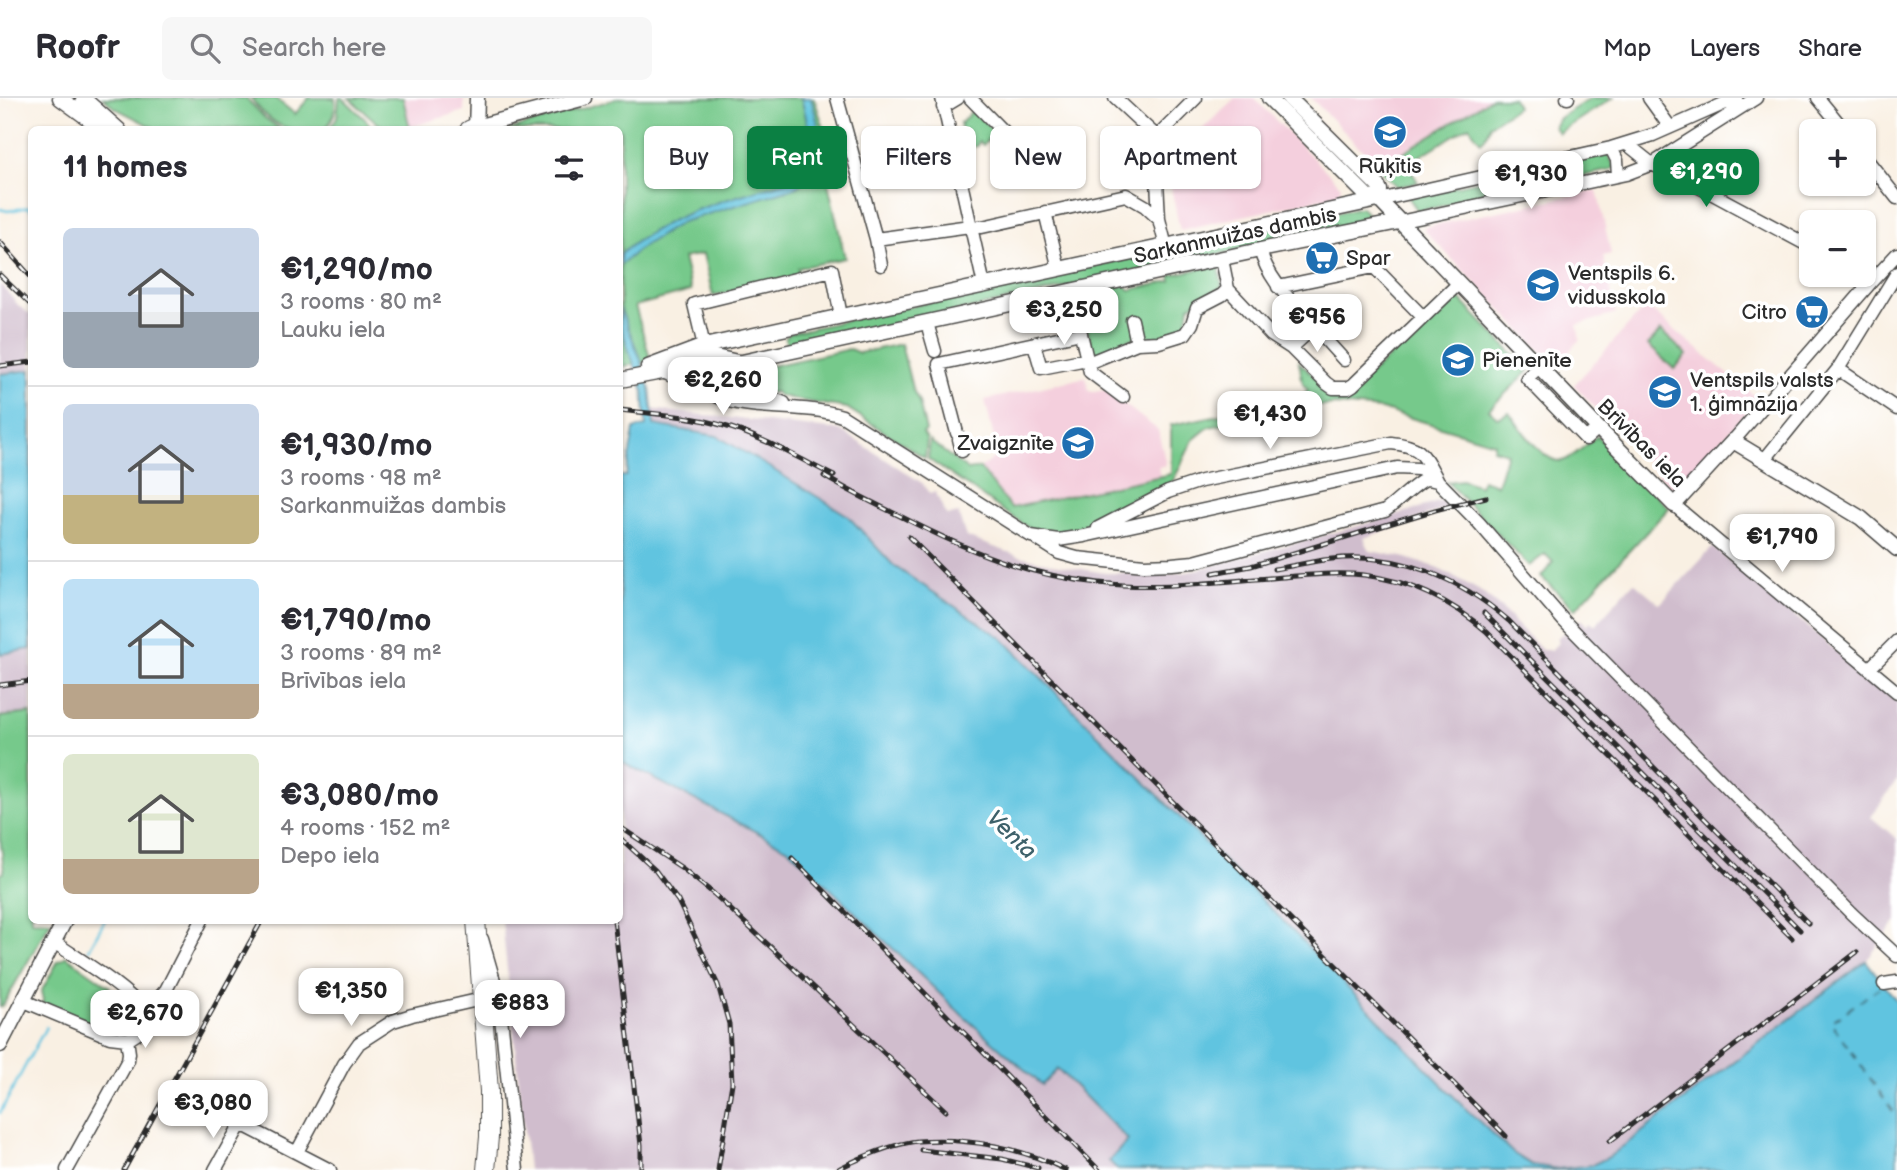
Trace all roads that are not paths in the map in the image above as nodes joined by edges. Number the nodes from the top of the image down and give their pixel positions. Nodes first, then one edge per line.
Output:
1 (60, 98) edge
2 (83, 98) edge
3 (477, 98) edge
4 (585, 98) edge
5 (836, 98) edge
6 (958, 98) edge
7 (970, 98) edge
8 (1115, 98) edge
9 (1196, 98) edge
10 (1269, 98) edge
11 (1289, 98) edge
12 (1649, 98) edge
13 (1737, 98) edge
14 (1756, 98) edge
15 (1818, 98) edge
16 (943, 103) edge
17 (1715, 108) junction
18 (1835, 119) edge
19 (1722, 120) junction
20 (98, 126) edge
21 (114, 126) edge
22 (475, 126) edge
23 (486, 126) edge
24 (998, 126) edge
25 (1145, 126) edge
26 (1168, 126) edge
27 (1670, 127) junction
28 (1627, 144) junction
29 (1611, 148) junction
30 (1652, 164) junction
31 (1876, 172) edge
32 (1618, 175) junction
33 (1157, 189) edge
34 (1897, 198) edge
35 (1379, 200) junction
36 (1045, 212) junction
37 (1159, 219) junction
38 (1399, 222) junction
39 (970, 226) junction
40 (876, 239) junction
41 (1799, 241) edge
42 (1166, 247) junction
43 (1260, 250) junction
44 (1897, 254) edge
45 (1222, 259) junction
46 (881, 265) dead end
47 (1059, 269) junction
48 (1876, 270) edge
49 (1897, 273) edge
50 (1458, 284) junction
51 (1876, 284) edge
52 (984, 285) junction
53 (1278, 287) junction
54 (1858, 287) edge
55 (1227, 289) junction
56 (1887, 291) junction
57 (1071, 292) junction
58 (841, 316) junction
59 (1423, 317) junction
60 (1132, 320) dead end
61 (928, 323) junction
62 (1314, 327) junction
63 (1081, 334) junction
64 (1137, 343) junction
65 (1034, 344) junction
66 (704, 346) junction
67 (1292, 348) junction
68 (677, 358) junction
69 (937, 358) junction
70 (1088, 361) junction
71 (742, 362) junction
72 (1838, 369) junction
73 (656, 371) junction
74 (624, 376) edge
75 (1360, 378) junction
76 (749, 380) junction
77 (1123, 397) dead end
78 (736, 403) junction
79 (798, 408) junction
80 (1897, 409) edge
81 (959, 441) dead end
82 (1733, 441) junction
83 (1765, 459) junction
84 (1439, 482) junction
85 (1674, 505) junction
86 (1031, 536) junction
87 (1084, 536) junction
88 (1897, 549) edge
89 (1897, 641) edge
90 (1869, 669) junction
91 (1897, 692) edge
92 (63, 924) edge
93 (200, 924) edge
94 (476, 924) edge
95 (477, 924) edge
96 (54, 942) junction
97 (1897, 956) edge
98 (482, 999) junction
99 (24, 1001) junction
100 (142, 1009) junction
101 (127, 1039) junction
102 (0, 1045) edge
103 (297, 1152) junction
104 (67, 1170) edge
105 (215, 1170) edge
106 (330, 1170) edge
107 (486, 1170) edge
108 (517, 1170) edge

1 - 20 main road
2 - 21 main road
3 - 22 main road
4 - 23 main road
5 - 40 street
6 - 16 street
7 - 24 street
8 - 25 street
9 - 26 street
10 - 35 main road, Brīvības iela
11 - 35 main road, Brīvības iela
12 - 27 street
13 - 17 street, Sarkanmuižas dambis
14 - 19 street, Sarkanmuižas dambis
15 - 18 street
16 - 39 street
17 - 19 street
17 - 27 street, Sarkanmuižas dambis
19 - 30 street, Sarkanmuižas dambis
27 - 28 street, Sarkanmuižas dambis
28 - 29 street, Sarkanmuižas dambis
28 - 30 street
29 - 32 street
29 - 35 street, Sarkanmuižas dambis
30 - 32 street, Sarkanmuižas dambis
30 - 41 street
31 - 34 street
32 - 38 street, Sarkanmuižas dambis
33 - 37 street
35 - 38 main road, Brīvības iela
35 - 42 main road, Sarkanmuižas dambis
36 - 37 street
36 - 39 street
36 - 47 street
37 - 42 street
38 - 43 main road, Sarkanmuižas dambis
38 - 50 main road, Brīvības iela
39 - 40 street
39 - 52 street
40 - 46 street
42 - 47 main road, Sarkanmuižas dambis
43 - 45 main road, Sarkanmuižas dambis
43 - 53 street
44 - 48 street
45 - 55 street
45 - 57 main road, Sarkanmuižas dambis
47 - 52 main road, Sarkanmuižas dambis
49 - 56 street
50 - 59 street
50 - 85 main road, Brīvības iela
51 - 56 street
52 - 58 main road, Sarkanmuižas dambis
53 - 59 street
53 - 62 street
54 - 82 street
55 - 64 street
55 - 67 street
56 - 72 street
57 - 61 main road, Sarkanmuižas dambis
57 - 63 street
58 - 66 main road, Sarkanmuižas dambis
58 - 66 street
59 - 75 street
60 - 64 street
61 - 69 street
61 - 71 main road, Sarkanmuižas dambis
62 - 67 street
62 - 75 street
63 - 65 street
63 - 70 street
64 - 70 street
65 - 69 street
65 - 70 street
66 - 68 main road, Sarkanmuižas dambis
67 - 75 street
68 - 71 street
68 - 73 main road, Sarkanmuižas dambis
69 - 81 street
70 - 77 street
71 - 73 main road, Sarkanmuižas dambis
71 - 76 street
72 - 80 street
72 - 83 street
73 - 74 main road, Sarkanmuižas dambis
73 - 78 street
76 - 78 street
76 - 79 street
78 - 79 street
79 - 86 street
82 - 83 main road
82 - 85 main road
83 - 88 main road
84 - 86 street
84 - 87 street
84 - 87 street
84 - 97 street
85 - 90 street, Brīvības iela
86 - 87 street
89 - 90 street
90 - 91 street, Brīvības iela
92 - 96 main road
93 - 100 street
94 - 98 highway
95 - 108 street
96 - 99 main road
96 - 100 street
98 - 103 street
98 - 107 highway
99 - 101 street
99 - 102 main road
100 - 101 street
101 - 104 street
103 - 105 street
103 - 106 street

